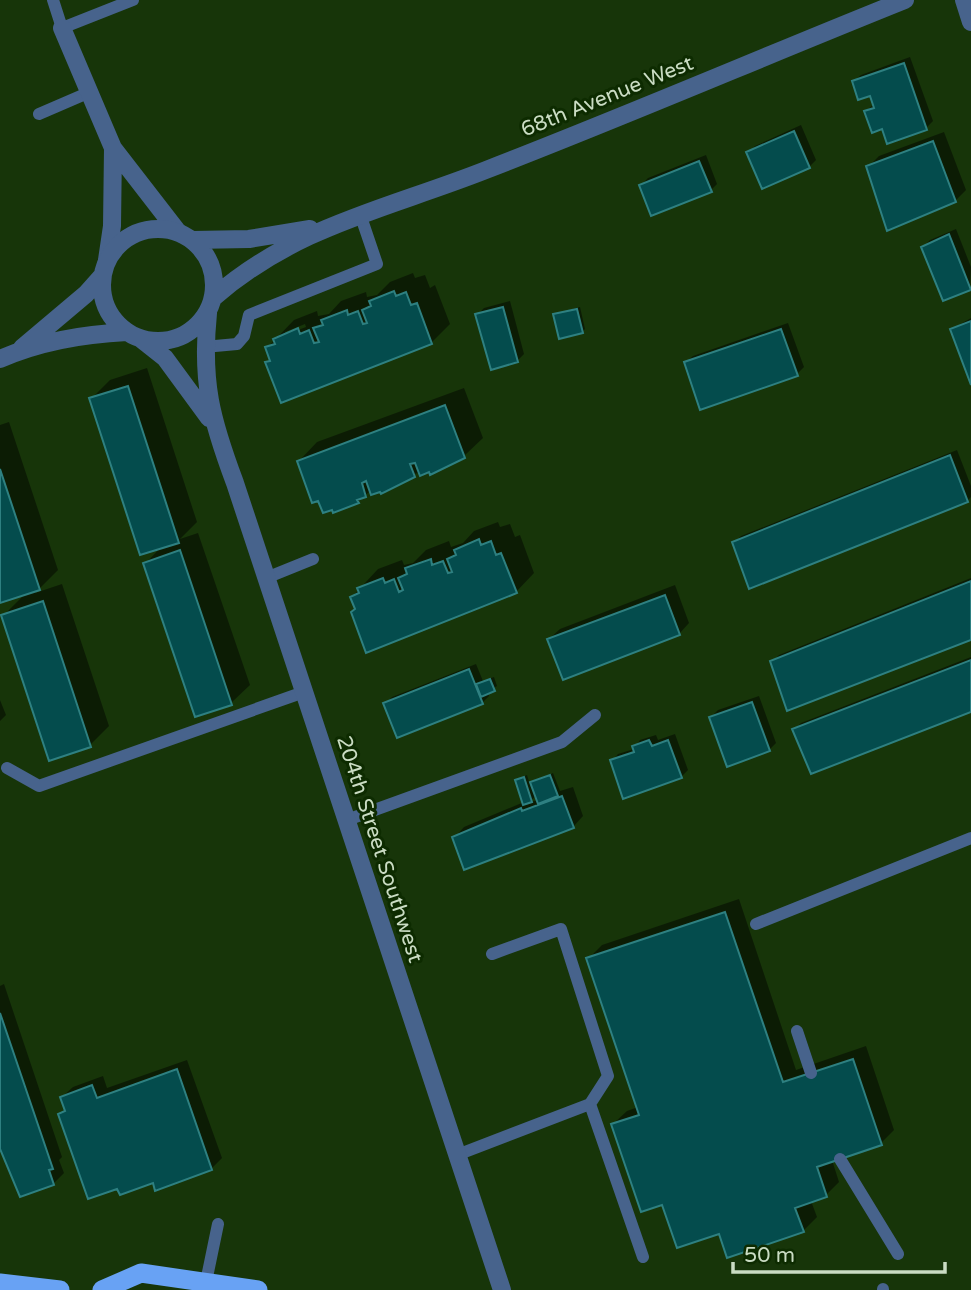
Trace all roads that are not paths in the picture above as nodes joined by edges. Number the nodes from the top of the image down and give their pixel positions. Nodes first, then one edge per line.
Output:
1 (53, 0) edge
2 (133, 0) edge
3 (905, 0) edge
4 (964, 0) edge
5 (971, 22) edge
6 (62, 28) junction
7 (90, 92) junction
8 (39, 114) dead end
9 (113, 148) junction
10 (360, 214) junction
11 (324, 227) junction
12 (185, 236) junction
13 (105, 268) junction
14 (210, 305) junction
15 (134, 335) junction
16 (204, 347) junction
17 (19, 351) junction
18 (0, 359) edge
19 (212, 423) junction
20 (313, 559) dead end
21 (266, 578) junction
22 (304, 692) junction
23 (595, 715) dead end
24 (7, 768) dead end
25 (347, 820) junction
26 (971, 838) edge
27 (756, 924) dead end
28 (492, 954) dead end
29 (797, 1031) dead end
30 (811, 1073) dead end
31 (590, 1104) junction
32 (457, 1155) junction
33 (840, 1159) dead end
34 (218, 1224) dead end
35 (898, 1254) dead end
36 (643, 1257) dead end
37 (206, 1282) junction
38 (0, 1283) edge
39 (37, 1289) edge
40 (60, 1290) edge
41 (102, 1290) edge
42 (258, 1290) edge
43 (502, 1290) edge

1 - 6 lane
2 - 6 lane
3 - 10 street, 68th Avenue West
4 - 5 street
6 - 7 street
7 - 8 lane
7 - 9 street
9 - 12 street
9 - 13 street
10 - 11 street, 68th Avenue West
10 - 16 lane
11 - 12 street, 68th Avenue West
11 - 14 street, 68th Avenue West
12 - 13 street
12 - 14 street
13 - 15 street
13 - 17 street
14 - 15 street
14 - 16 street, 204th Street Southwest
15 - 17 street
15 - 19 street, 204th Street Southwest
16 - 19 street, 204th Street Southwest
17 - 18 street
19 - 21 street, 204th Street Southwest
20 - 21 lane
21 - 22 street, 204th Street Southwest
22 - 24 lane
22 - 25 street, 204th Street Southwest
23 - 25 lane
25 - 32 street, 204th Street Southwest
26 - 27 lane
28 - 31 lane
29 - 30 lane
31 - 32 lane
31 - 36 lane
32 - 43 street, 204th Street Southwest
33 - 35 lane
34 - 37 lane
37 - 41 highway
37 - 42 highway
38 - 39 highway
39 - 40 highway

